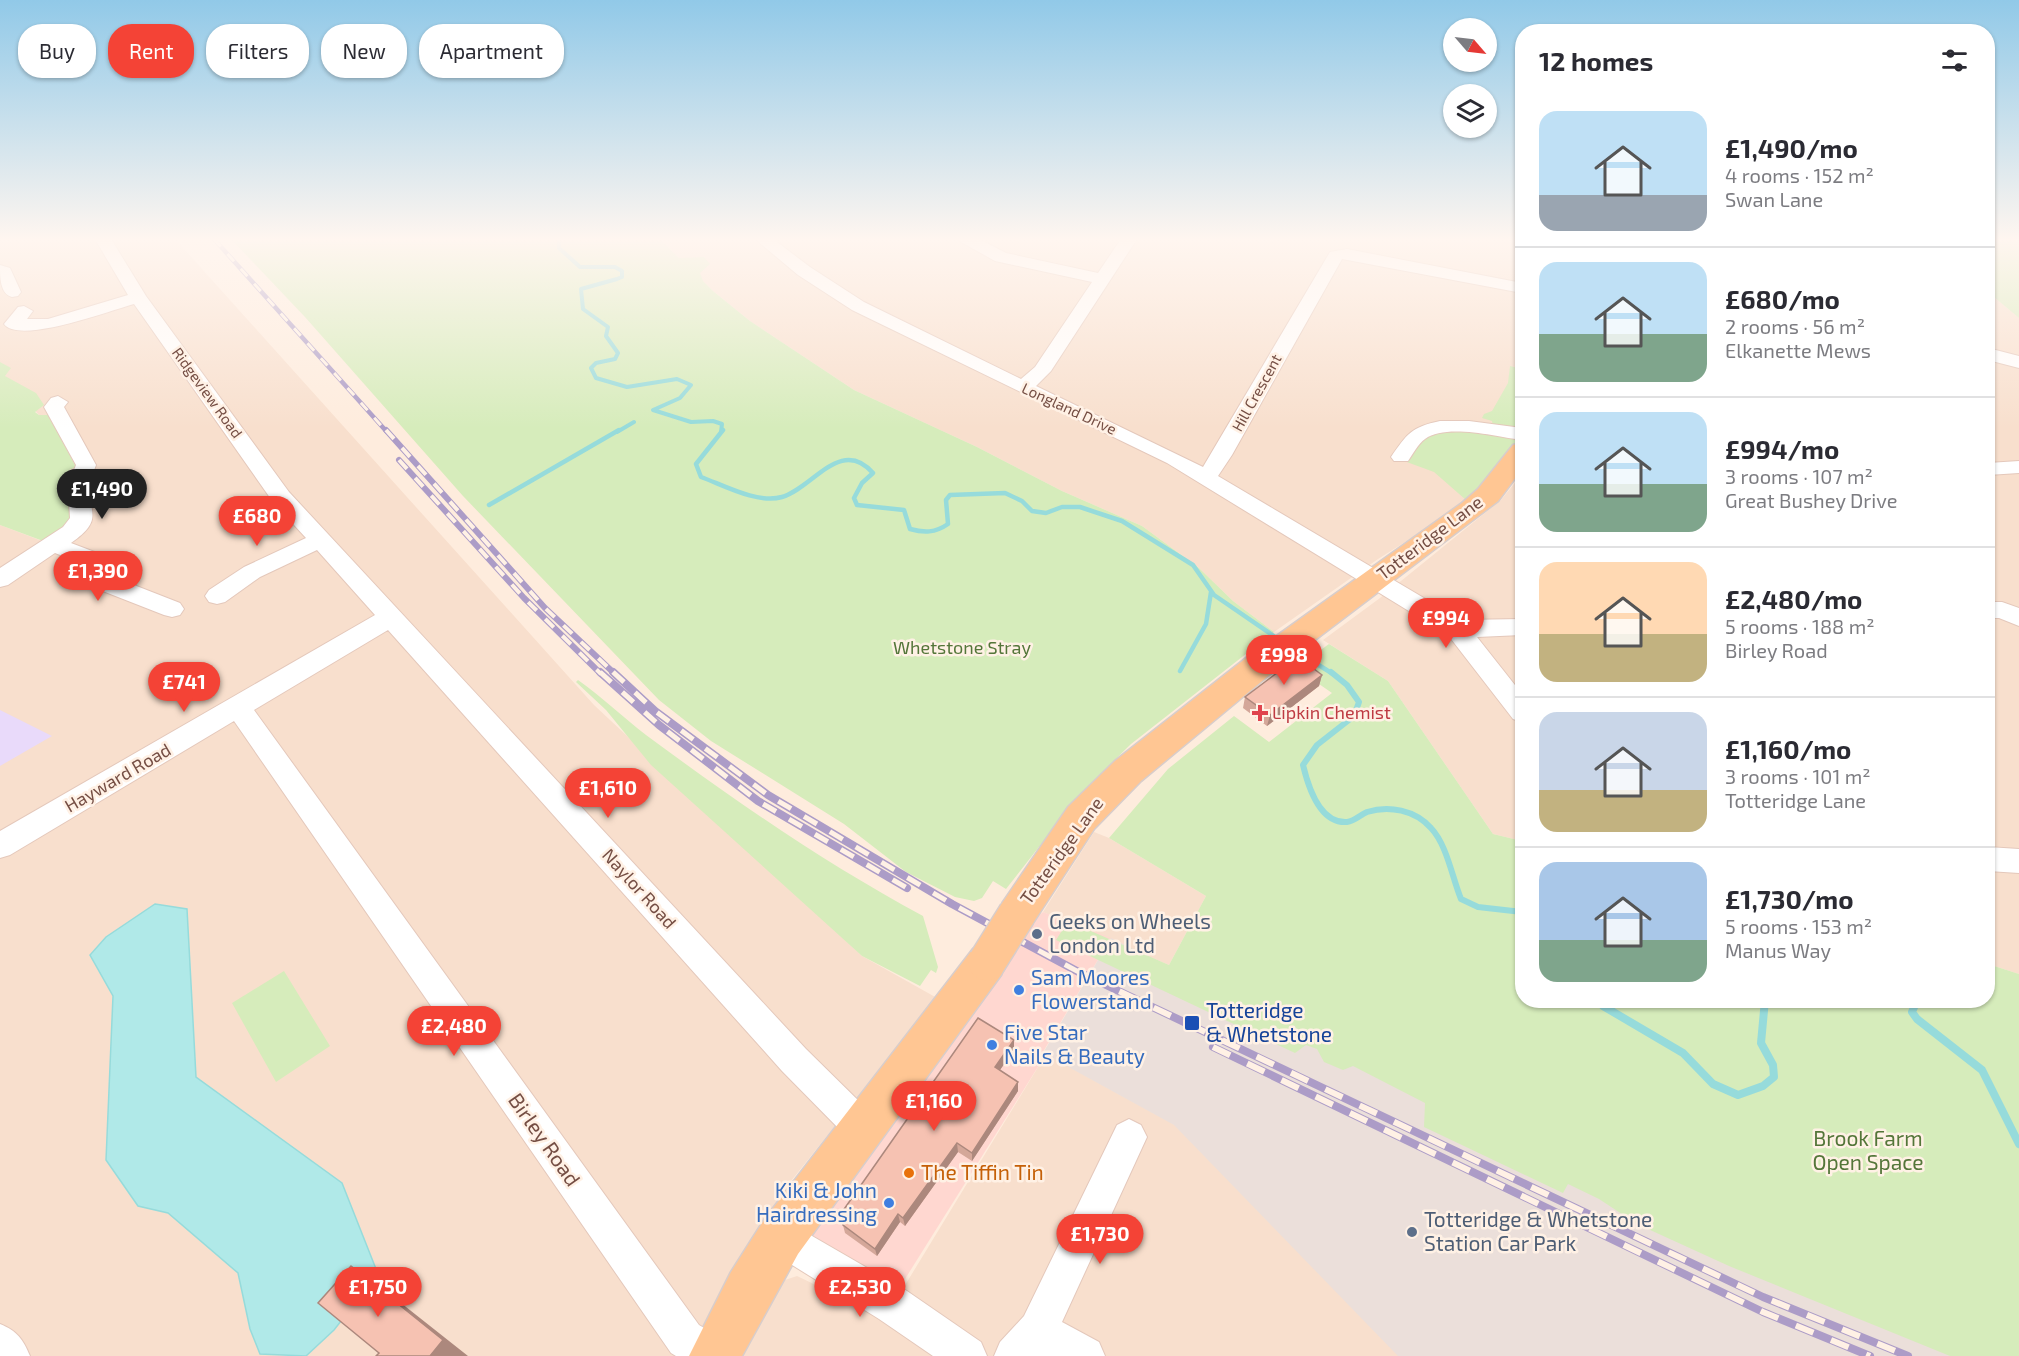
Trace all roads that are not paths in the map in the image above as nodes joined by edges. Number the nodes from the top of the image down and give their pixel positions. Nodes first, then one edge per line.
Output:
1 (121, 302) edge
2 (142, 302) edge
3 (852, 302) edge
4 (1086, 302) edge
5 (1309, 302) edge
6 (14, 323) dead end
7 (1995, 356) edge
8 (2019, 362) edge
9 (1995, 373) edge
10 (2019, 377) edge
11 (1024, 387) junction
12 (58, 402) dead end
13 (1515, 445) edge
14 (1401, 457) dead end
15 (1515, 458) edge
16 (2019, 467) edge
17 (1995, 469) edge
18 (1204, 475) junction
19 (320, 540) junction
20 (53, 544) junction
21 (0, 579) edge
22 (1376, 579) junction
23 (217, 596) dead end
24 (172, 609) dead end
25 (1995, 610) edge
26 (391, 617) junction
27 (2019, 618) edge
28 (1515, 627) edge
29 (1457, 629) junction
30 (1515, 703) edge
31 (238, 707) junction
32 (0, 846) edge
33 (1995, 859) edge
34 (2019, 861) edge
35 (863, 1129) junction
36 (1129, 1137) dead end
37 (781, 1238) junction
38 (1026, 1343) edge
39 (0, 1344) edge
40 (10, 1356) edge
41 (715, 1356) edge
42 (967, 1356) edge
43 (1085, 1356) edge

1 - 6 street
2 - 19 street, Ridgeview Road
3 - 11 street, Longland Drive
4 - 11 street
5 - 18 street, Hill Crescent
7 - 8 street
9 - 10 street
11 - 18 street, Longland Drive
12 - 20 street
13 - 14 street
15 - 22 main road, Totteridge Lane
16 - 17 street
18 - 22 street, Longland Drive
19 - 23 street
19 - 26 street, Naylor Road
20 - 21 street
20 - 24 street
22 - 29 street, Longland Drive
22 - 35 main road, Totteridge Lane, bridge
25 - 27 street
26 - 31 street, Hayward Road
26 - 35 street, Naylor Road
28 - 29 street
29 - 30 street
31 - 32 street, Hayward Road
31 - 41 street, Birley Road
33 - 34 street
35 - 37 main road, Totteridge Lane
36 - 38 street
37 - 41 main road, Totteridge Lane
37 - 42 street
38 - 43 street
39 - 40 street

